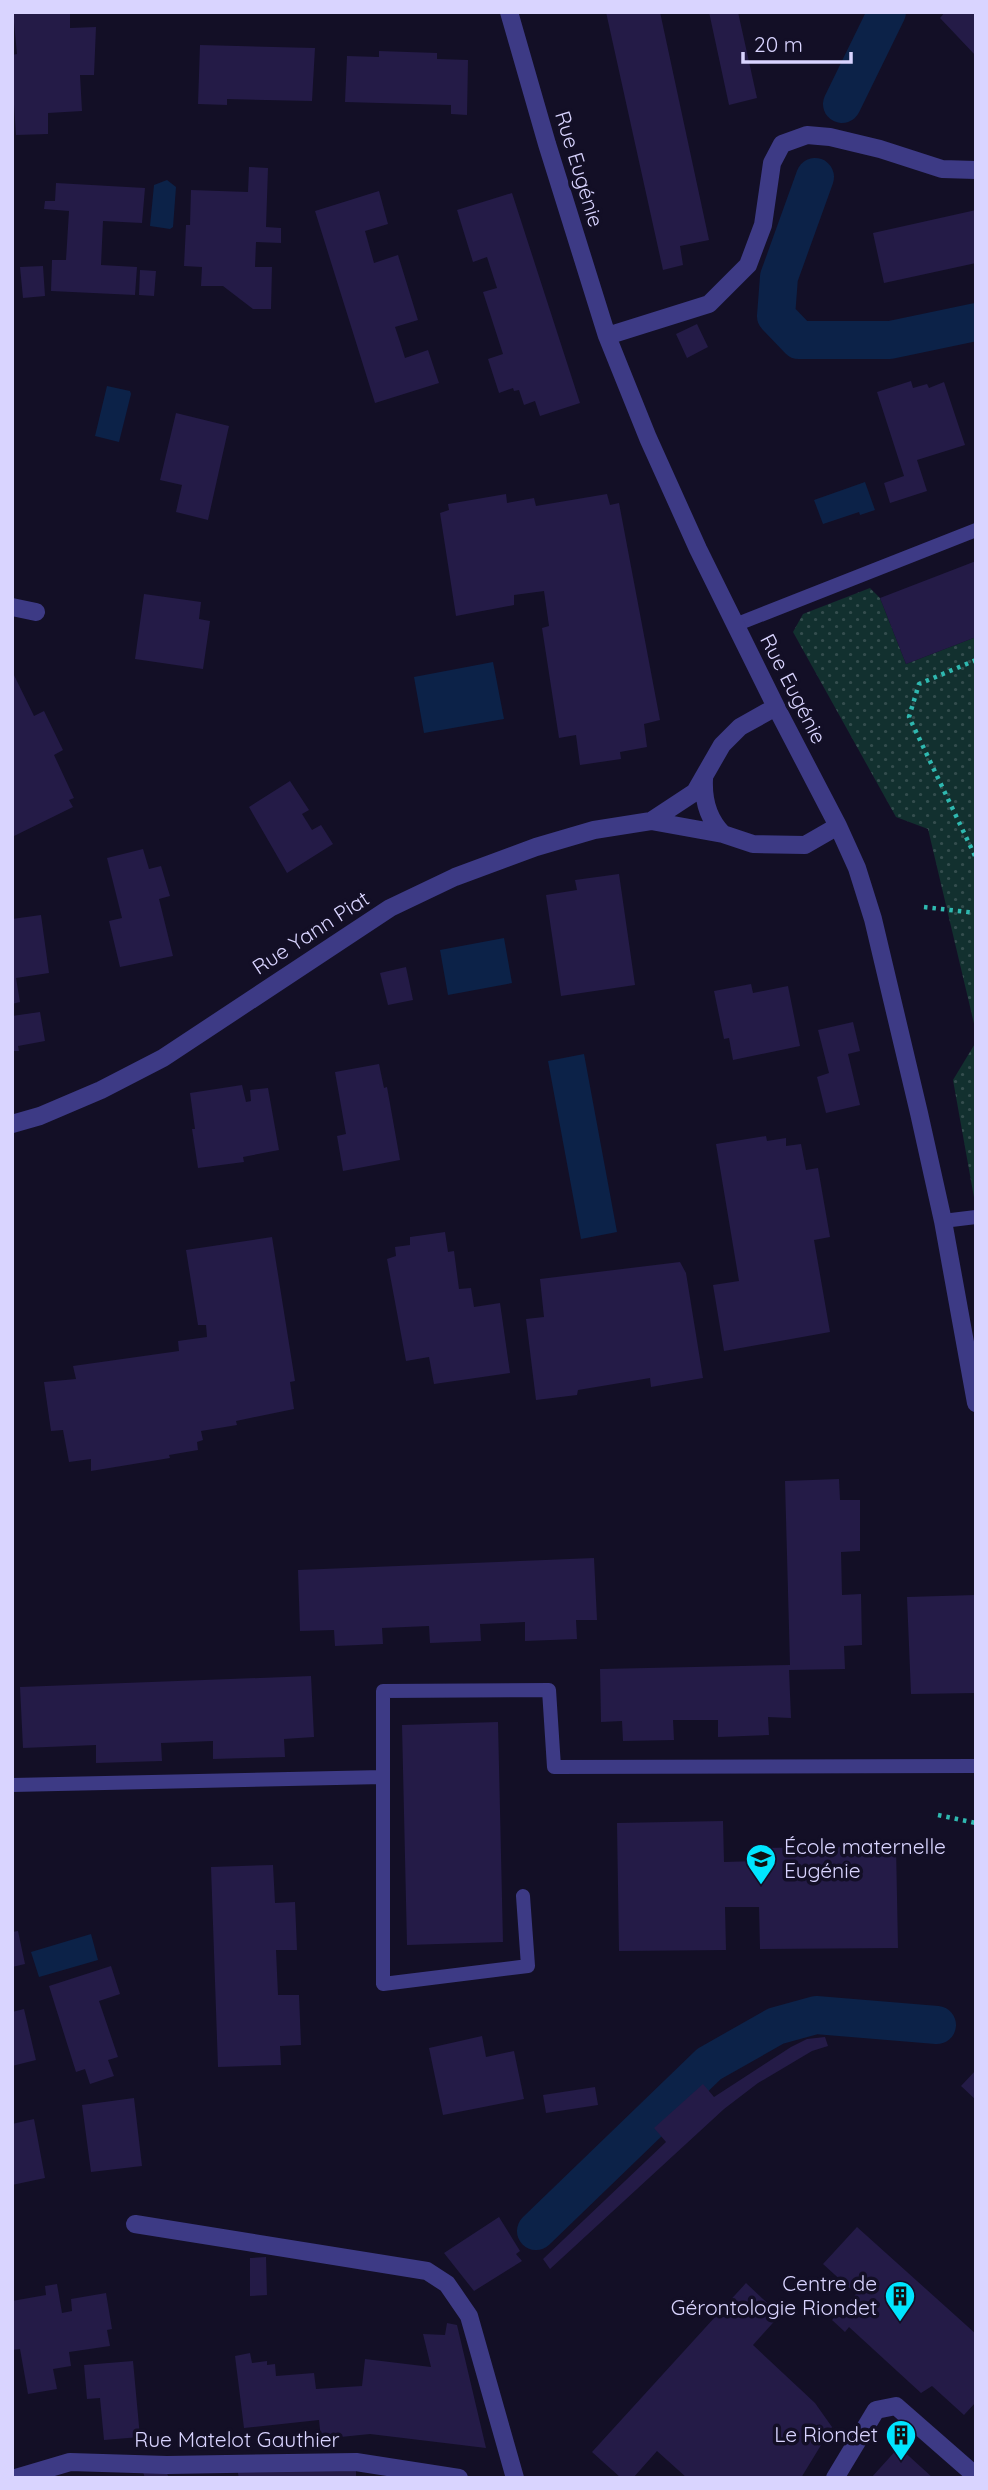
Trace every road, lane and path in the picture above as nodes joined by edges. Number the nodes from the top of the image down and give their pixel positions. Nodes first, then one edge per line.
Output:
1 (509, 12) edge
2 (976, 170) edge
3 (607, 336) junction
4 (976, 530) edge
5 (12, 607) edge
6 (36, 612) dead end
7 (735, 625) junction
8 (976, 660) edge
9 (776, 707) junction
10 (705, 775) junction
11 (652, 821) junction
12 (838, 826) junction
13 (723, 834) junction
14 (976, 858) edge
15 (924, 907) dead end
16 (976, 913) edge
17 (12, 1124) edge
18 (976, 1217) edge
19 (943, 1221) junction
20 (976, 1403) edge
21 (976, 1766) edge
22 (383, 1777) junction
23 (12, 1785) edge
24 (938, 1815) dead end
25 (976, 1823) edge
26 (523, 1896) dead end
27 (135, 2224) dead end
28 (976, 2476) edge
29 (16, 2478) edge
30 (459, 2478) edge
31 (515, 2478) edge
32 (835, 2478) edge

1 - 3 street, Rue Eugénie
2 - 3 street
3 - 7 street, Rue Eugénie
4 - 7 lane
5 - 6 street
7 - 9 street, Rue Eugénie
8 - 14 path
9 - 10 street, Rue Yann Piat
9 - 12 street, Rue Eugénie
10 - 11 street, Rue Yann Piat
10 - 13 street
11 - 13 street, Rue Yann Piat
11 - 17 street, Rue Yann Piat
12 - 13 street, Rue Yann Piat
12 - 19 street, Rue Eugénie
15 - 16 path
18 - 19 lane
19 - 20 street, Rue Eugénie
21 - 22 lane
22 - 23 lane
22 - 26 lane
24 - 25 path
27 - 31 street
28 - 32 street
29 - 30 street, Rue Matelot Gauthier

